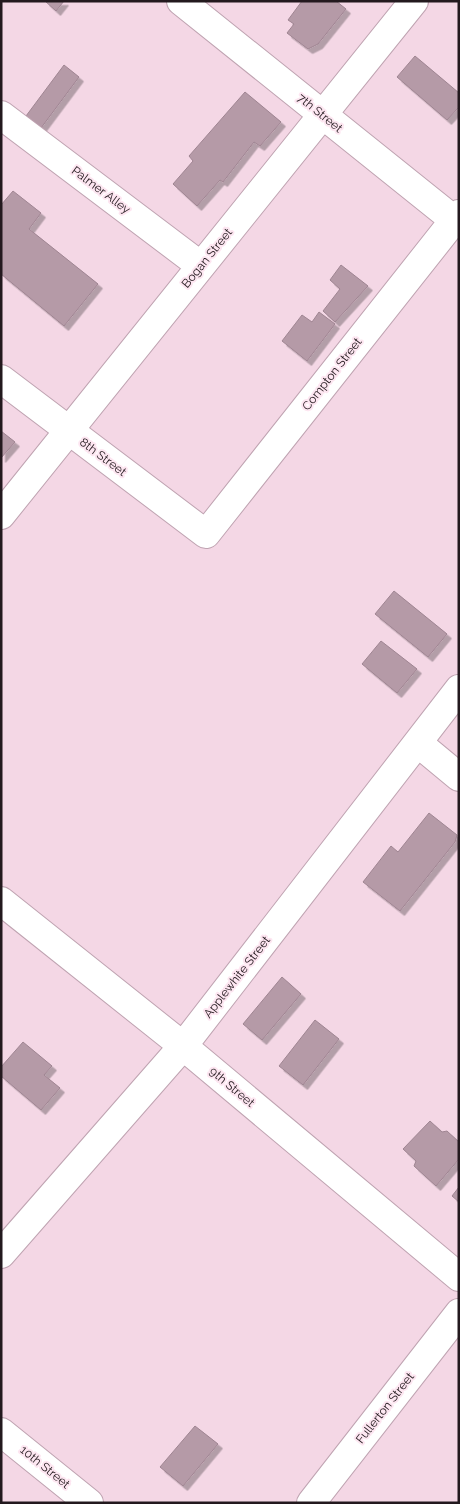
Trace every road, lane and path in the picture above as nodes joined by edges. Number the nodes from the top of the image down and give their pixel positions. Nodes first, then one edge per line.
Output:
1 (181, 1) edge
2 (414, 1) edge
3 (1, 114) edge
4 (322, 115) junction
5 (457, 219) edge
6 (201, 266) junction
7 (1, 379) edge
8 (69, 431) junction
9 (1, 515) edge
10 (206, 534) joint
11 (459, 689) edge
12 (418, 743) junction
13 (459, 777) edge
14 (1, 901) edge
15 (183, 1046) junction
16 (1, 1254) edge
17 (459, 1278) edge
18 (459, 1313) edge
19 (1, 1432) edge
20 (89, 1503) edge
21 (311, 1503) edge

1 - 4 street, 7th Street
2 - 4 street, Bogan Street
3 - 6 street, Palmer Alley
4 - 5 street, 7th Street
4 - 6 street, Bogan Street
5 - 10 street, Compton Street
6 - 8 street, Bogan Street
7 - 8 street, 8th Street
8 - 9 street, Bogan Street
8 - 10 street, 8th Street
11 - 12 street, Applewhite Street
12 - 13 street
12 - 15 street, Applewhite Street
14 - 15 street, 9th Street
15 - 16 street, Applewhite Street
15 - 17 street, 9th Street
18 - 21 street, Fullerton Street
19 - 20 street, 10th Street

